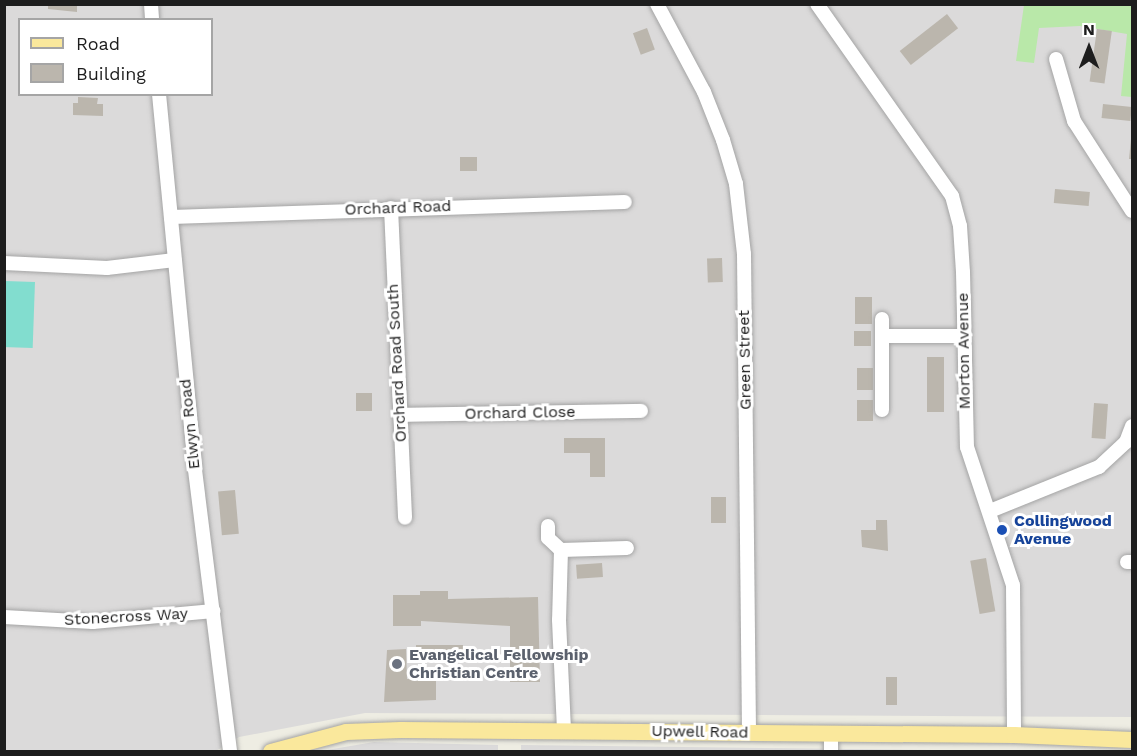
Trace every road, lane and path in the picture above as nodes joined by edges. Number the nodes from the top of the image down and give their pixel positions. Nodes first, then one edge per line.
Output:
1 (657, 4) edge
2 (818, 4) edge
3 (1056, 59) dead end
4 (159, 96) edge
5 (625, 202) dead end
6 (391, 208) junction
7 (1132, 211) edge
8 (171, 217) junction
9 (175, 260) junction
10 (4, 263) edge
11 (882, 319) dead end
12 (882, 336) junction
13 (962, 336) junction
14 (882, 410) dead end
15 (641, 411) dead end
16 (400, 415) junction
17 (1132, 426) edge
18 (990, 511) junction
19 (405, 518) dead end
20 (548, 526) dead end
21 (627, 548) dead end
22 (561, 550) junction
23 (213, 611) junction
24 (4, 617) edge
25 (564, 730) junction
26 (748, 733) junction
27 (831, 734) junction
28 (1014, 735) junction
29 (1126, 744) edge
30 (230, 752) edge
31 (270, 752) edge
32 (831, 752) edge

1 - 26 street, Green Street
2 - 13 street, Morton Avenue
3 - 7 street
4 - 8 street, Elwyn Road
5 - 6 street, Orchard Road
6 - 8 street, Orchard Road
6 - 16 street, Orchard Road South
8 - 9 street, Elwyn Road
9 - 10 street
9 - 23 street, Elwyn Road
11 - 12 street
12 - 13 street
12 - 14 street
13 - 18 street, Morton Avenue
15 - 16 street, Orchard Close
16 - 19 street, Orchard Road South
17 - 18 street
18 - 28 street, Morton Avenue
20 - 22 street
21 - 22 street
22 - 25 street
23 - 24 street, Stonecross Way
23 - 30 street, Elwyn Road
25 - 26 main road, Upwell Road
25 - 31 main road, Upwell Road
26 - 27 main road, Upwell Road
27 - 28 main road, Upwell Road
27 - 32 street
28 - 29 main road, Upwell Road

